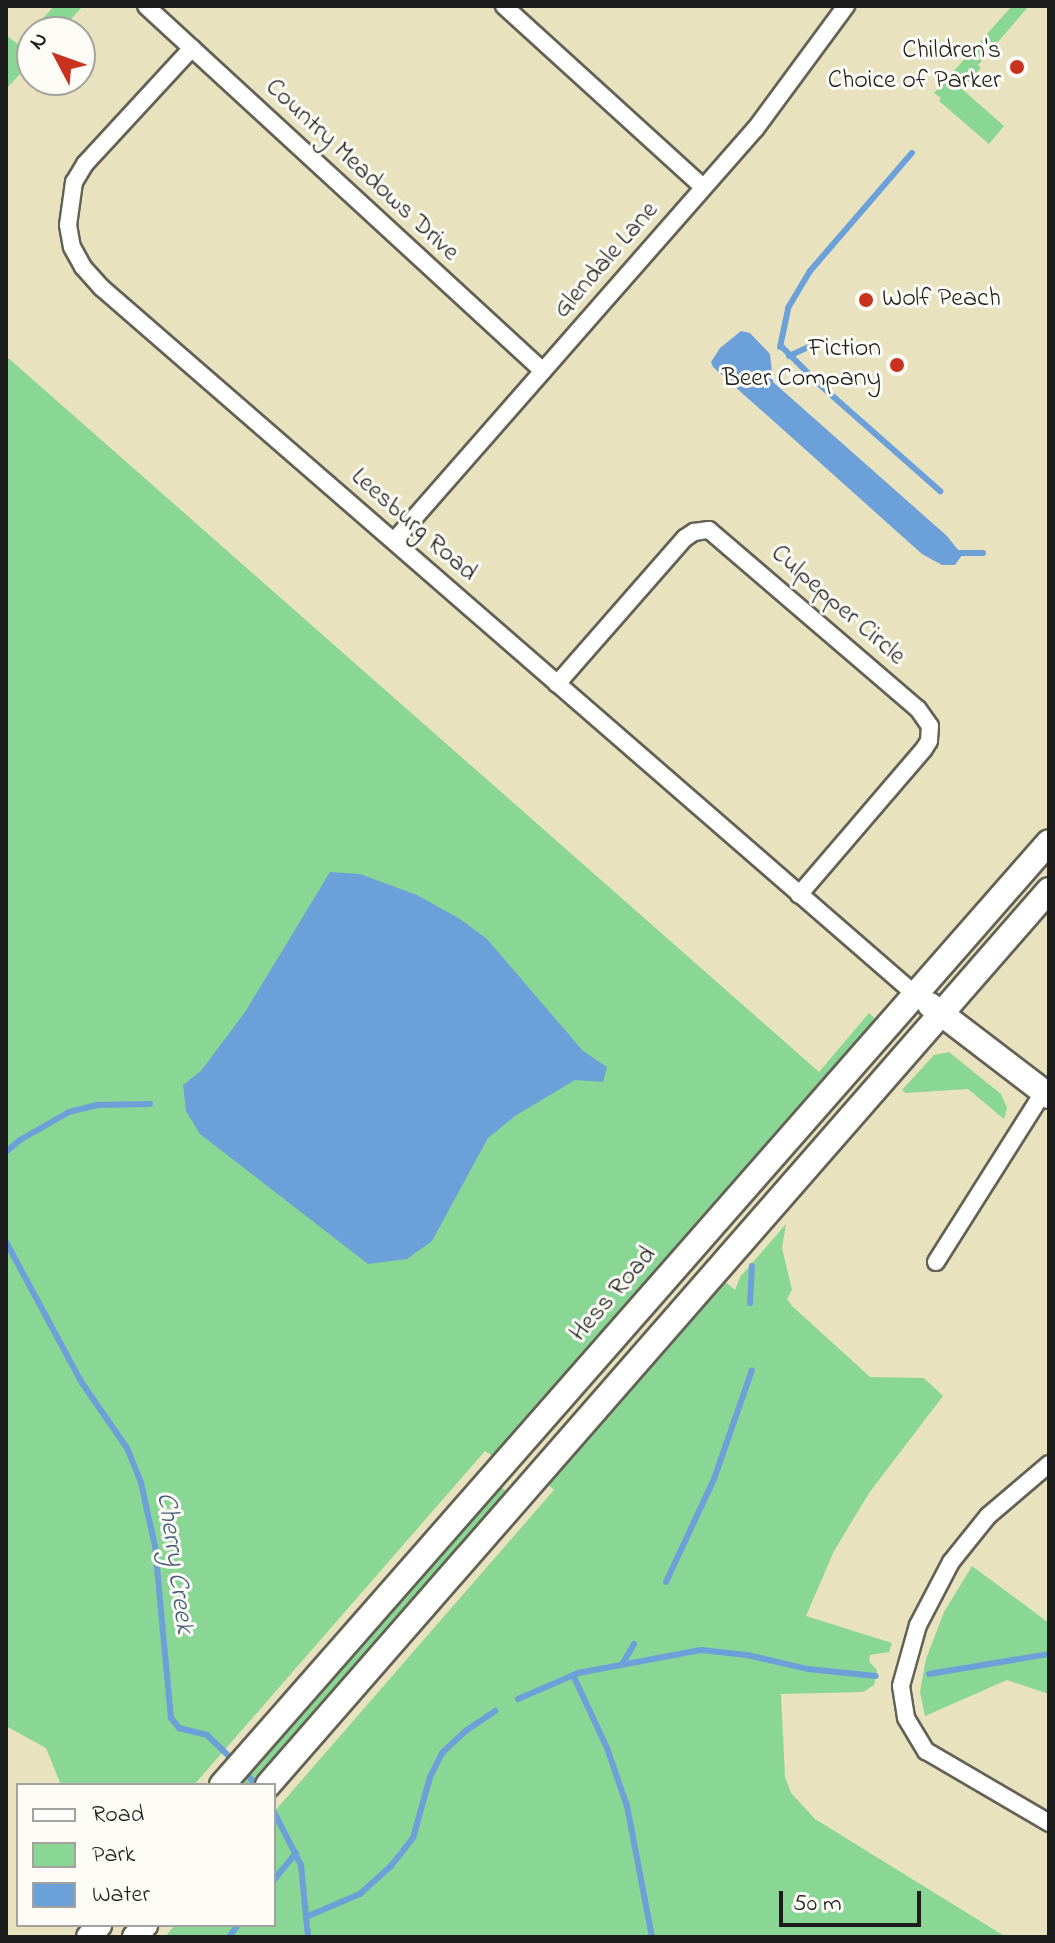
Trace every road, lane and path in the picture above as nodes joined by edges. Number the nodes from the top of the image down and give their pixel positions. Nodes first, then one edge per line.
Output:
1 (146, 6) edge
2 (846, 6) edge
3 (515, 10) edge
4 (192, 48) junction
5 (703, 187) junction
6 (543, 371) junction
7 (394, 541) junction
8 (557, 684) junction
9 (1049, 842) edge
10 (1049, 890) edge
11 (799, 895) junction
12 (916, 995) junction
13 (941, 1013) junction
14 (1046, 1094) edge
15 (936, 1262) dead end
16 (1049, 1464) edge
17 (224, 1783) edge
18 (270, 1783) edge
19 (1049, 1823) edge

1 - 4 street, Country Meadows Drive
2 - 5 street, Glendale Lane
3 - 5 street
4 - 6 street, Country Meadows Drive
4 - 7 street, Leesburg Road
5 - 6 street, Glendale Lane
6 - 7 street, Glendale Lane
7 - 8 street, Leesburg Road
8 - 11 street, Leesburg Road
8 - 11 street, Culpepper Circle
9 - 12 main road, Hess Road
10 - 13 main road
11 - 12 street, Leesburg Road
12 - 13 main road
12 - 17 main road, Hess Road
13 - 14 main road
13 - 18 main road
14 - 15 street
16 - 19 street

